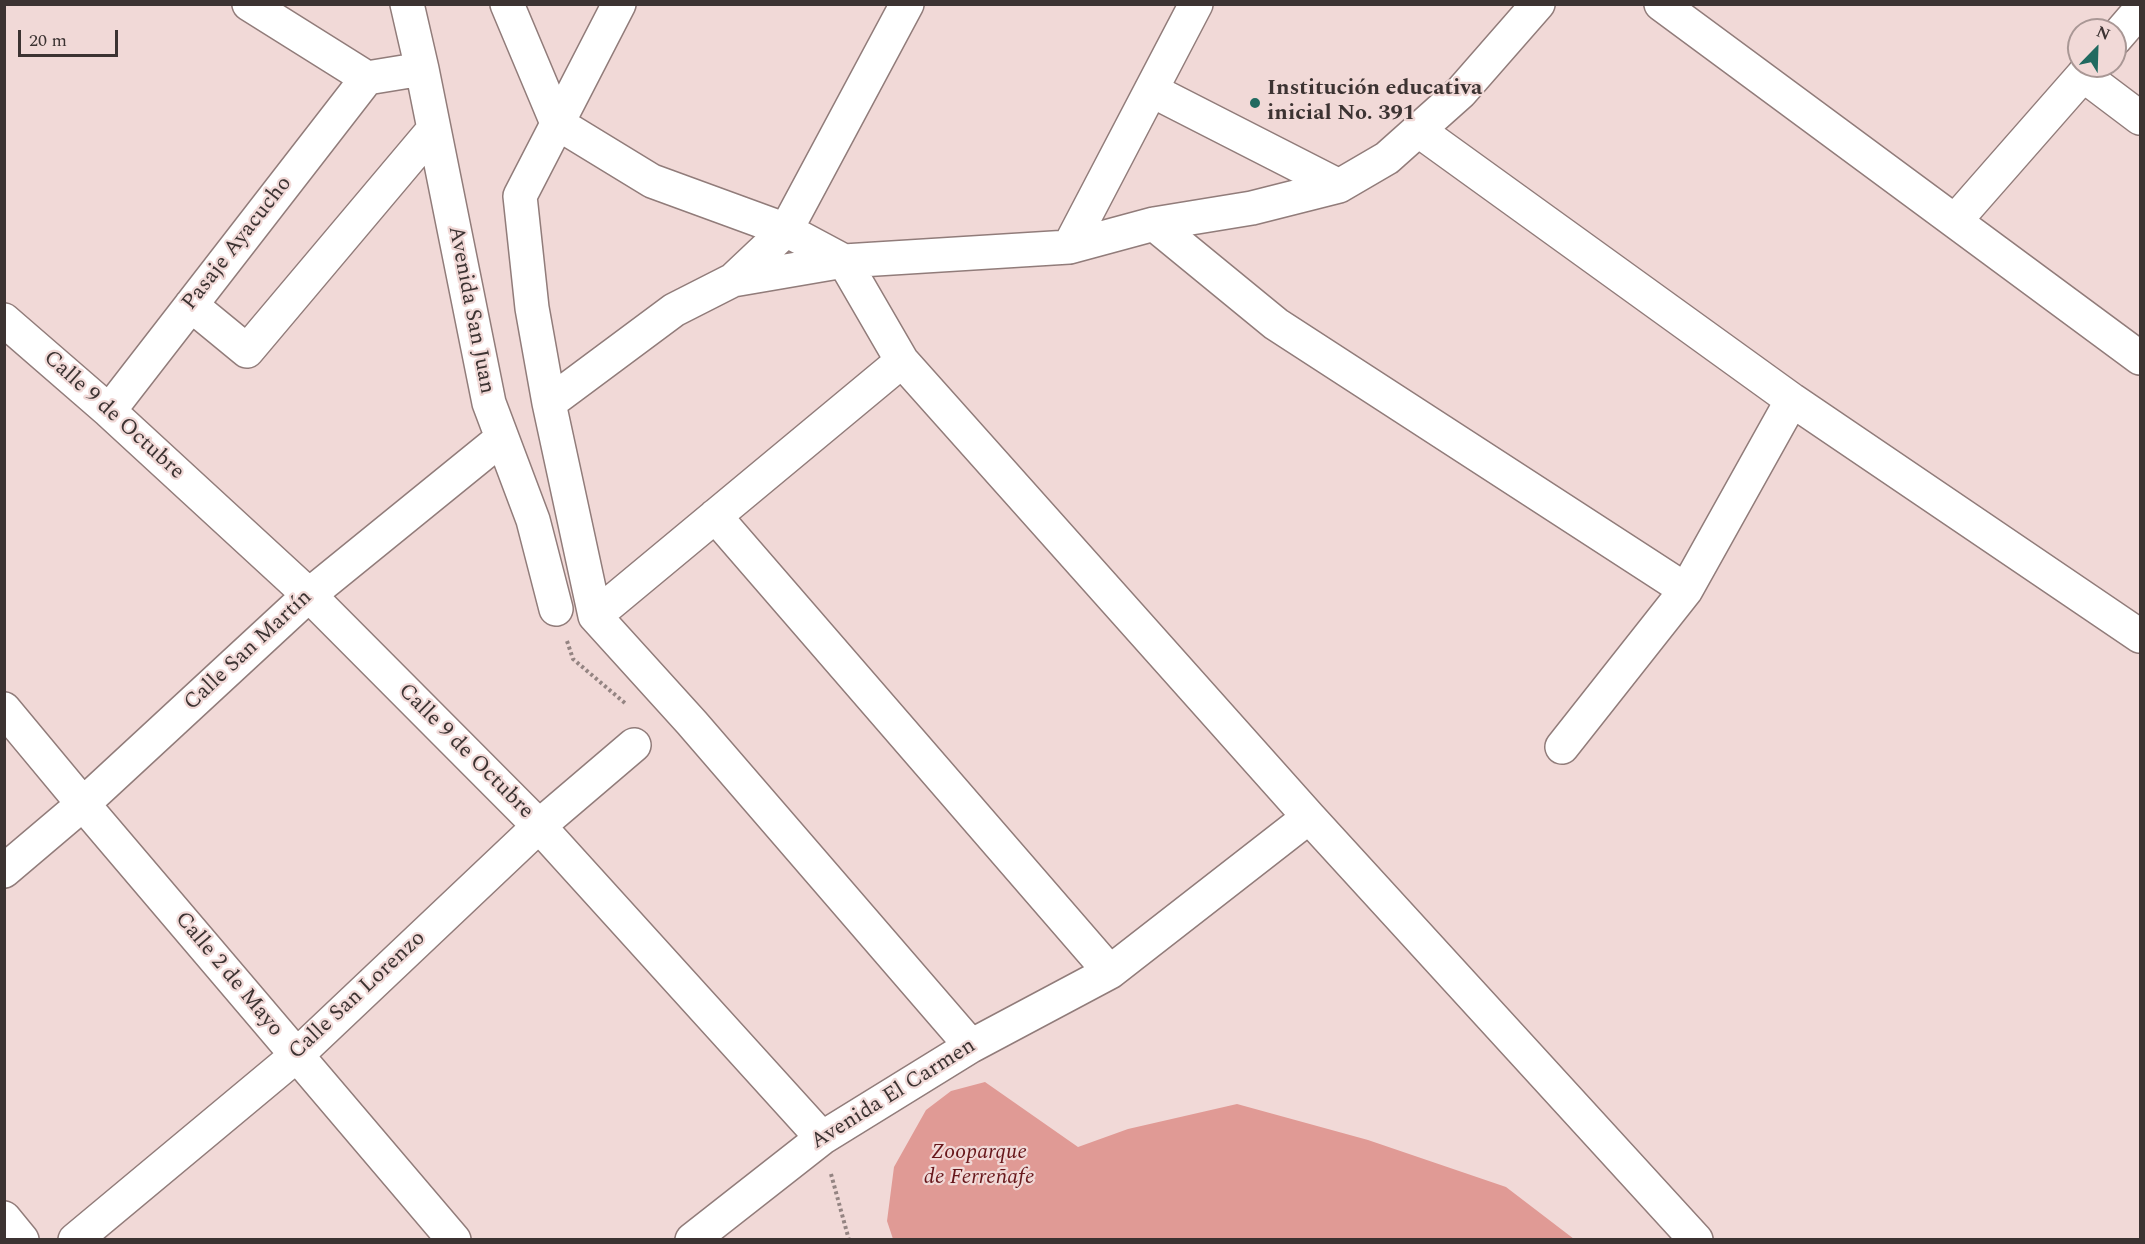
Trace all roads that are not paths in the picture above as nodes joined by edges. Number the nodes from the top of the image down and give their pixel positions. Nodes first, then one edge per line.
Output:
1 (249, 4) edge
2 (407, 4) edge
3 (507, 4) edge
4 (619, 4) edge
5 (1196, 4) edge
6 (1538, 4) edge
7 (1661, 4) edge
8 (905, 5) edge
9 (2140, 10) edge
10 (2127, 25) edge
11 (422, 69) junction
12 (367, 78) junction
13 (2081, 78) edge
14 (2095, 78) edge
15 (1151, 90) junction
16 (2140, 118) edge
17 (557, 123) junction
18 (434, 129) junction
19 (1418, 130) junction
20 (1339, 186) junction
21 (1955, 221) junction
22 (1154, 224) junction
23 (786, 230) junction
24 (1069, 247) junction
25 (844, 261) junction
26 (733, 280) junction
27 (191, 305) junction
28 (4, 320) edge
29 (2140, 358) edge
30 (902, 361) junction
31 (1792, 400) junction
32 (549, 404) junction
33 (110, 411) junction
34 (501, 438) junction
35 (715, 516) junction
36 (1686, 590) junction
37 (309, 595) junction
38 (556, 609) road end
39 (595, 616) junction
40 (2140, 636) edge
41 (4, 709) edge
42 (633, 745) road end
43 (1562, 747) dead end
44 (83, 804) junction
45 (1309, 817) junction
46 (539, 826) junction
47 (4, 871) edge
48 (1110, 972) junction
49 (971, 1046) junction
50 (297, 1055) junction
51 (822, 1138) junction
52 (4, 1218) edge
53 (22, 1239) edge
54 (75, 1239) edge
55 (454, 1239) edge
56 (692, 1239) edge
57 (1696, 1239) edge

1 - 12 street
2 - 11 street, Avenida San Juan
3 - 17 street
4 - 17 street
5 - 15 street
6 - 19 street
7 - 21 street
8 - 23 street
9 - 10 street
11 - 12 street
11 - 18 street, Avenida San Juan
12 - 27 street, Pasaje Ayacucho
13 - 21 street
14 - 16 street
15 - 20 street
15 - 24 street
17 - 23 street
17 - 32 street
18 - 27 street
18 - 34 street, Avenida San Juan
19 - 20 street
19 - 31 street
20 - 22 street
21 - 29 street
22 - 24 street
22 - 36 street
23 - 25 street
23 - 26 street
24 - 25 street
25 - 26 street
25 - 30 street
26 - 32 street
27 - 33 street, Pasaje Ayacucho
28 - 33 street, Calle 9 de Octubre
30 - 35 street
30 - 45 street
31 - 36 street
31 - 40 street
32 - 39 street
33 - 37 street, Calle 9 de Octubre
34 - 37 street, Calle San Martín
34 - 38 street, Avenida San Juan
35 - 39 street
35 - 48 street
36 - 43 street
37 - 44 street, Calle San Martín
37 - 46 street, Calle 9 de Octubre
39 - 49 street
41 - 44 street, Calle 2 de Mayo
42 - 46 street, Calle San Lorenzo
44 - 47 street, Calle San Martín
44 - 50 street, Calle 2 de Mayo
45 - 48 street, Avenida El Carmen
45 - 57 street
46 - 50 street, Calle San Lorenzo
46 - 51 street, Calle 9 de Octubre
48 - 49 street, Avenida El Carmen
49 - 51 street, Avenida El Carmen
50 - 54 street, Calle San Lorenzo
50 - 55 street, Calle 2 de Mayo
51 - 56 street, Avenida El Carmen
52 - 53 street

